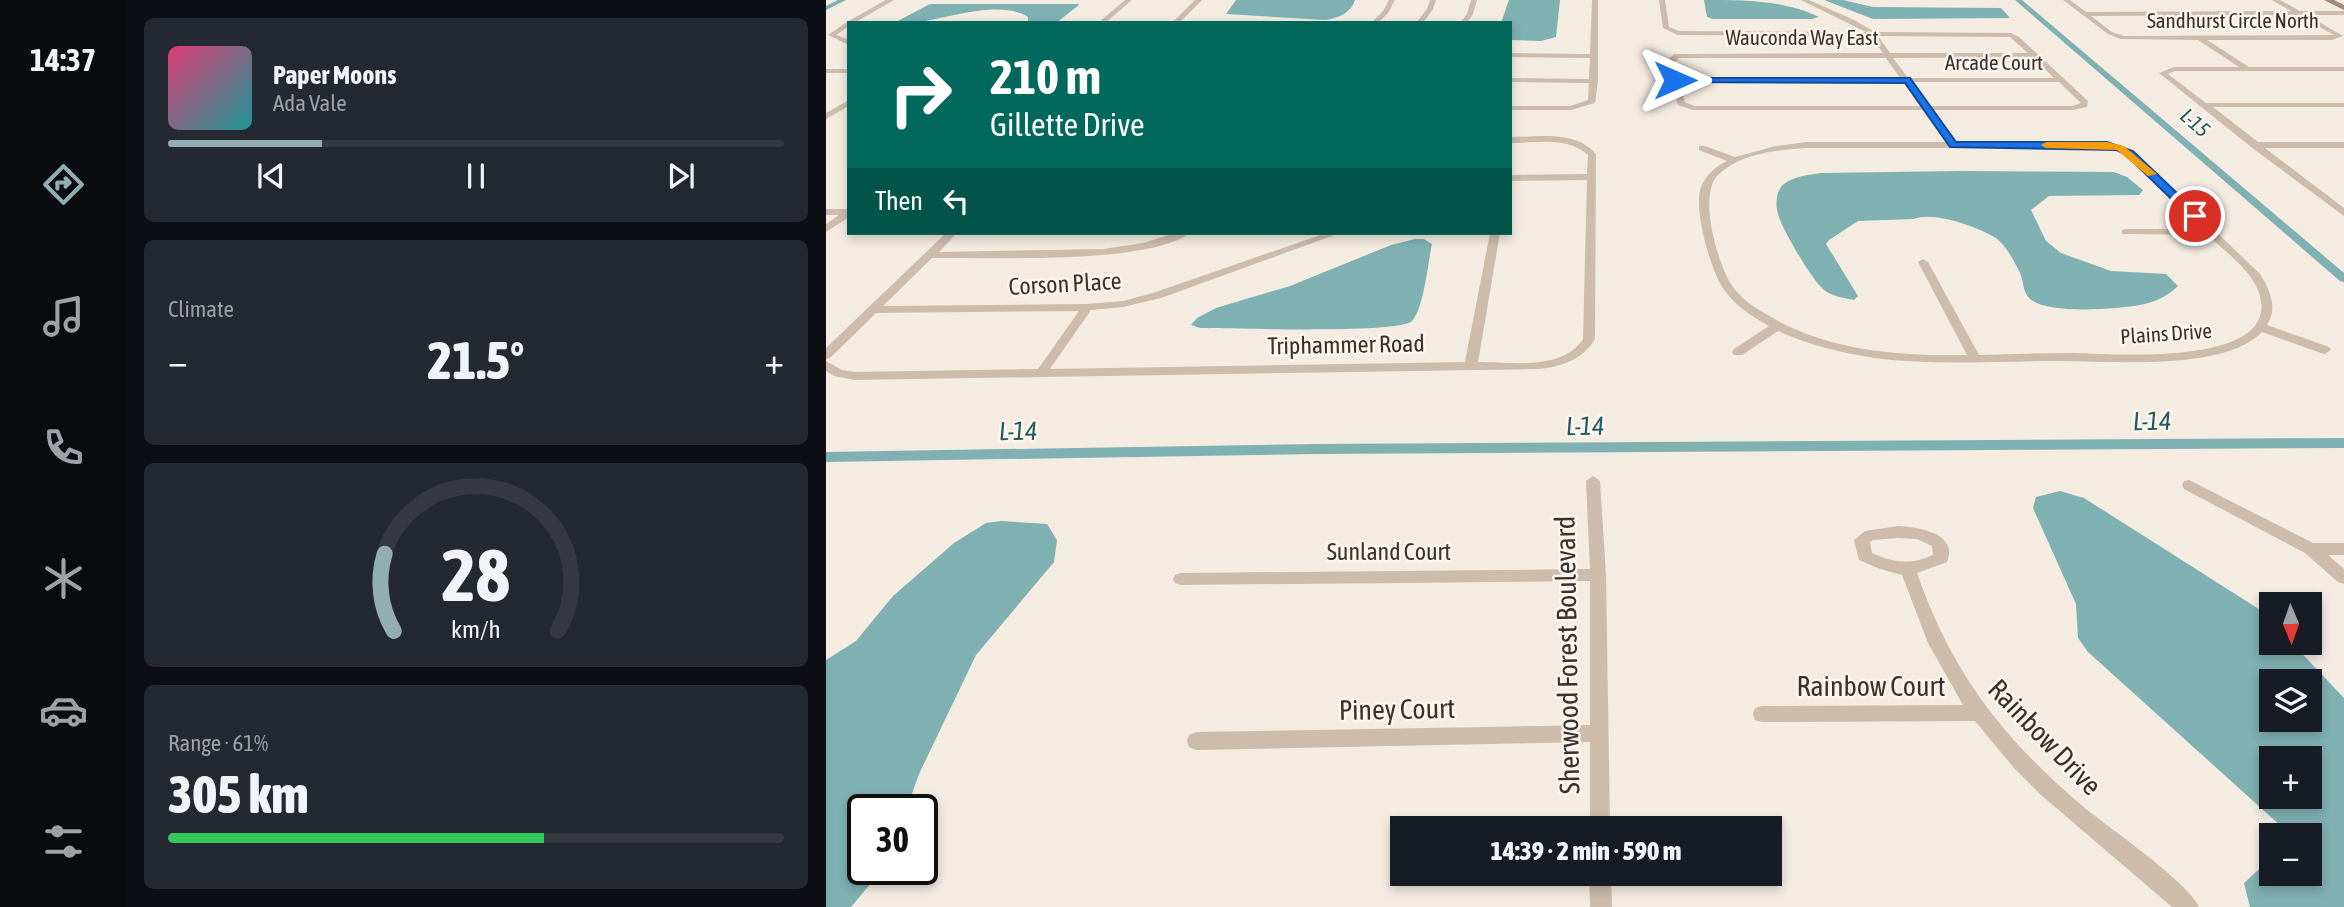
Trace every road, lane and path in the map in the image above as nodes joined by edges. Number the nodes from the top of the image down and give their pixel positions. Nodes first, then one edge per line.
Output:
1 (891, 0) edge
2 (1129, 0) edge
3 (1199, 0) edge
4 (1392, 0) edge
5 (1433, 0) edge
6 (1474, 0) edge
7 (1595, 0) edge
8 (1662, 0) edge
9 (1804, 0) edge
10 (2066, 0) edge
11 (2275, 0) edge
12 (2328, 0) edge
13 (2344, 12) edge
14 (2299, 13) junction
15 (2085, 14) junction
16 (853, 21) edge
17 (1103, 21) edge
18 (1177, 21) edge
19 (1376, 21) edge
20 (1421, 21) edge
21 (1464, 21) edge
22 (847, 24) edge
23 (1872, 33) junction
24 (2201, 38) junction
25 (847, 42) edge
26 (1512, 55) edge
27 (1889, 55) junction
28 (2035, 55) junction
29 (1594, 56) junction
30 (2247, 69) junction
31 (2344, 69) edge
32 (826, 71) edge
33 (847, 71) edge
34 (1512, 80) edge
35 (1675, 80) junction
36 (1907, 80) junction
37 (2062, 80) junction
38 (1594, 81) junction
39 (826, 103) edge
40 (847, 103) edge
41 (847, 104) edge
42 (2203, 105) junction
43 (2344, 105) edge
44 (1512, 108) edge
45 (1927, 108) junction
46 (826, 117) edge
47 (1512, 140) edge
48 (1953, 145) junction
49 (2254, 145) junction
50 (2344, 145) edge
51 (1702, 148) dead end
52 (1734, 160) junction
53 (1592, 177) junction
54 (1512, 178) edge
55 (826, 212) edge
56 (847, 212) edge
57 (847, 213) edge
58 (2344, 214) edge
59 (826, 229) edge
60 (2126, 232) dead end
61 (2212, 232) junction
62 (950, 235) edge
63 (1179, 235) edge
64 (1324, 235) edge
65 (1495, 235) edge
66 (929, 255) junction
67 (1923, 262) dead end
68 (1087, 307) junction
69 (870, 310) junction
70 (1777, 326) junction
71 (2260, 327) junction
72 (2325, 351) dead end
73 (1738, 352) dead end
74 (826, 355) edge
75 (1974, 357) junction
76 (826, 365) edge
77 (1471, 366) junction
78 (1042, 372) junction
79 (1593, 481) dead end
80 (2189, 485) dead end
81 (2311, 549) junction
82 (2344, 550) edge
83 (1908, 570) dead end
84 (1598, 575) junction
85 (2344, 578) edge
86 (1181, 579) dead end
87 (1979, 713) junction
88 (1762, 714) dead end
89 (1599, 733) junction
90 (1196, 741) dead end
91 (1600, 816) edge
92 (1600, 886) edge
93 (2186, 906) edge
94 (1601, 907) edge

1 - 16 street
2 - 17 street
3 - 18 street
4 - 19 street
5 - 20 street
6 - 21 street
7 - 29 street
8 - 23 street
9 - 23 street
10 - 15 street, Sandhurst Circle North
11 - 14 street
12 - 13 main road
13 - 14 street
14 - 15 street
14 - 24 street, Sandhurst Circle North
15 - 24 street, Sandhurst Circle North
22 - 25 street
23 - 27 street
23 - 28 street
24 - 30 street
26 - 29 street
27 - 28 street
27 - 35 street, Wauconda Way East
27 - 36 street
28 - 37 street
29 - 38 street
30 - 31 street
30 - 42 street
32 - 33 street
34 - 38 street
35 - 36 street, Arcade Court
35 - 45 street
36 - 37 street, Arcade Court
36 - 45 street
37 - 45 street
38 - 44 street
39 - 40 street
41 - 46 street
42 - 43 street
42 - 49 street
45 - 48 street
47 - 53 street, Triphammer Road
48 - 52 street, Plains Drive
48 - 61 street, Plains Drive
49 - 50 street
49 - 58 street
51 - 52 street
52 - 70 street, Plains Drive
53 - 54 street
53 - 77 street, Triphammer Road
55 - 56 street
57 - 59 street
60 - 61 street
61 - 71 street, Plains Drive
62 - 66 street
63 - 66 street
64 - 68 street, Corson Place
65 - 77 street
66 - 69 street
67 - 75 street
68 - 69 street, Corson Place
68 - 78 street
69 - 74 street
70 - 73 street
70 - 75 street, Plains Drive
71 - 72 street
71 - 75 street, Plains Drive
76 - 78 street, Triphammer Road
77 - 78 street, Triphammer Road
79 - 84 street, Sherwood Forest Boulevard
80 - 81 street
81 - 82 street
81 - 85 street
83 - 87 street, Rainbow Drive
84 - 86 street, Sunland Court
84 - 89 street, Sherwood Forest Boulevard
87 - 88 street, Rainbow Court
87 - 93 street, Rainbow Drive
89 - 90 street, Piney Court
89 - 91 street, Sherwood Forest Boulevard
92 - 94 street

